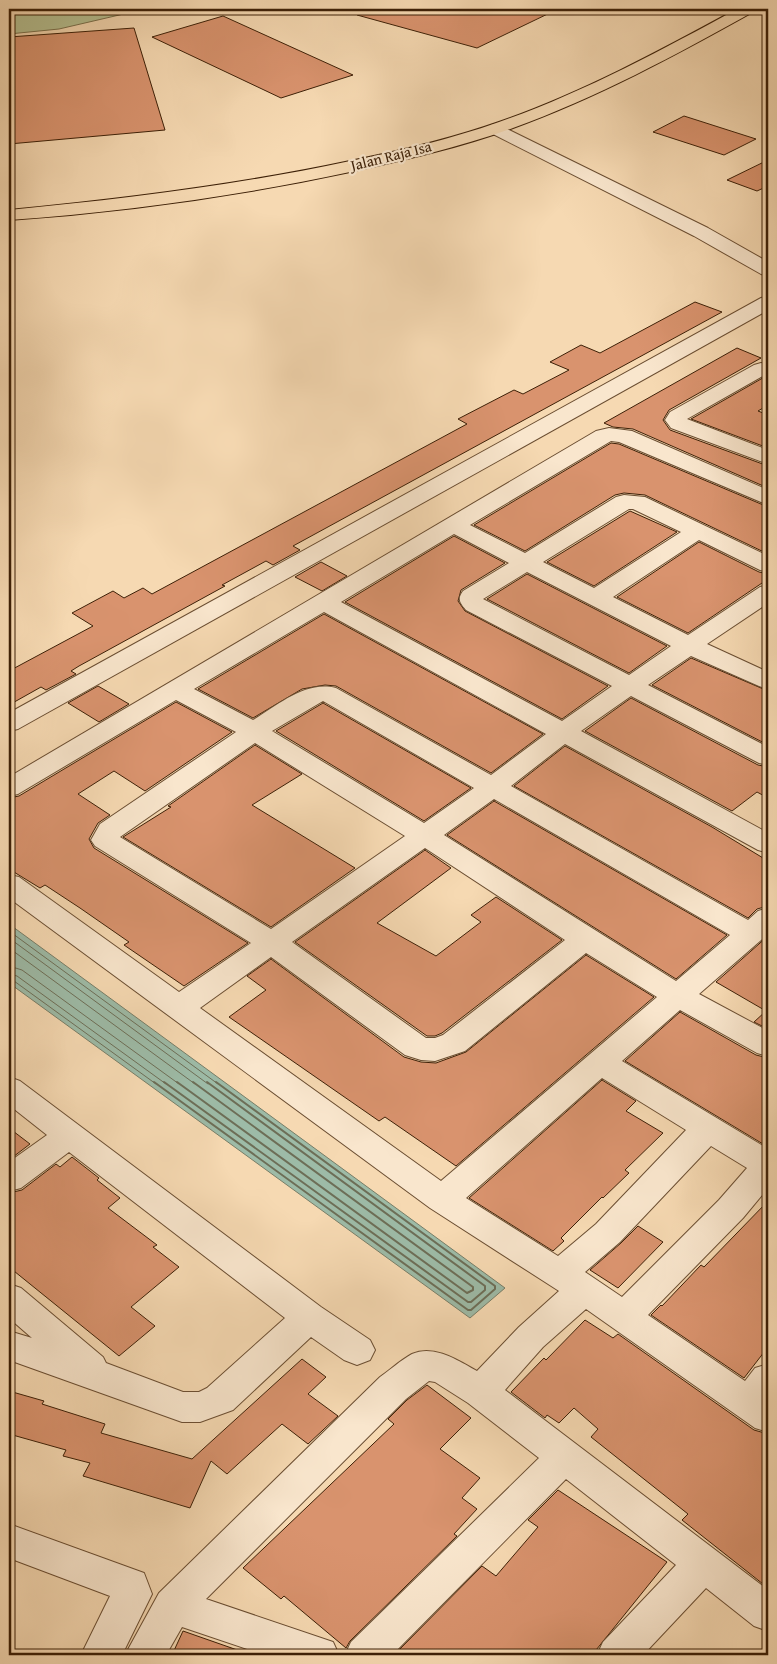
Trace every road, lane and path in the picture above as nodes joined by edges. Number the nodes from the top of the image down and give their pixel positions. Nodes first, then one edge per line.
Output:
1 (748, 9) edge
2 (537, 95) dead end
3 (575, 96) junction
4 (497, 129) junction
5 (401, 138) dead end
6 (77, 192) dead end
7 (9, 215) edge
8 (768, 270) edge
9 (768, 302) edge
10 (761, 369) dead end
11 (765, 454) edge
12 (768, 498) edge
13 (453, 525) junction
14 (696, 532) junction
15 (524, 562) junction
16 (768, 565) edge
17 (768, 592) edge
18 (595, 598) junction
19 (324, 602) junction
20 (690, 646) junction
21 (768, 681) edge
22 (631, 685) junction
23 (174, 689) junction
24 (9, 723) edge
25 (254, 731) junction
26 (562, 732) junction
27 (768, 757) edge
28 (9, 788) edge
29 (492, 788) junction
30 (424, 835) junction
31 (768, 844) edge
32 (9, 884) edge
33 (759, 926) edge
34 (585, 939) junction
35 (271, 942) junction
36 (678, 996) junction
37 (178, 1008) junction
38 (768, 1045) edge
39 (601, 1063) junction
40 (9, 1089) edge
41 (708, 1128) junction
42 (69, 1135) junction
43 (768, 1166) edge
44 (9, 1179) edge
45 (442, 1199) junction
46 (572, 1282) junction
47 (9, 1298) edge
48 (308, 1317) junction
49 (624, 1317) junction
50 (9, 1345) edge
51 (357, 1350) dead end
52 (100, 1376) junction
53 (481, 1392) junction
54 (761, 1400) edge
55 (565, 1456) junction
56 (9, 1541) edge
57 (704, 1563) junction
58 (173, 1606) junction
59 (768, 1613) edge
60 (100, 1655) edge
61 (145, 1655) edge
62 (320, 1655) edge
63 (365, 1655) edge
64 (617, 1655) edge

1 - 3 main road, Jalan Raja Isa
2 - 3 main road
3 - 4 main road, Jalan Raja Isa
4 - 7 main road, Jalan Raja Isa
4 - 8 street
5 - 6 main road, Jalan Raja Isa
9 - 24 street
10 - 11 street
12 - 13 street
13 - 15 street
13 - 19 street
14 - 15 street
14 - 16 street
14 - 18 street
15 - 18 street
15 - 22 street
17 - 20 street
18 - 20 street
19 - 23 street
19 - 26 street
20 - 21 street
20 - 22 street
22 - 26 street
22 - 27 street
23 - 25 street
23 - 28 street
25 - 29 street
25 - 30 street
25 - 35 street
26 - 29 street
26 - 31 street
29 - 30 street
29 - 33 street
30 - 34 street
30 - 35 street
32 - 37 street
33 - 36 street
34 - 35 street
34 - 36 street
35 - 37 street
36 - 38 street
36 - 39 street
37 - 45 street
39 - 41 street
39 - 45 street
40 - 42 street
41 - 43 street
41 - 46 street
42 - 44 street
42 - 48 street
43 - 49 street
45 - 46 street
46 - 49 street
46 - 53 street
47 - 52 street
48 - 51 street
48 - 52 street
49 - 54 street
50 - 52 street
53 - 55 street
53 - 58 street
55 - 57 street
55 - 63 street
56 - 60 street
57 - 59 street
57 - 64 street
58 - 61 street
58 - 62 street

